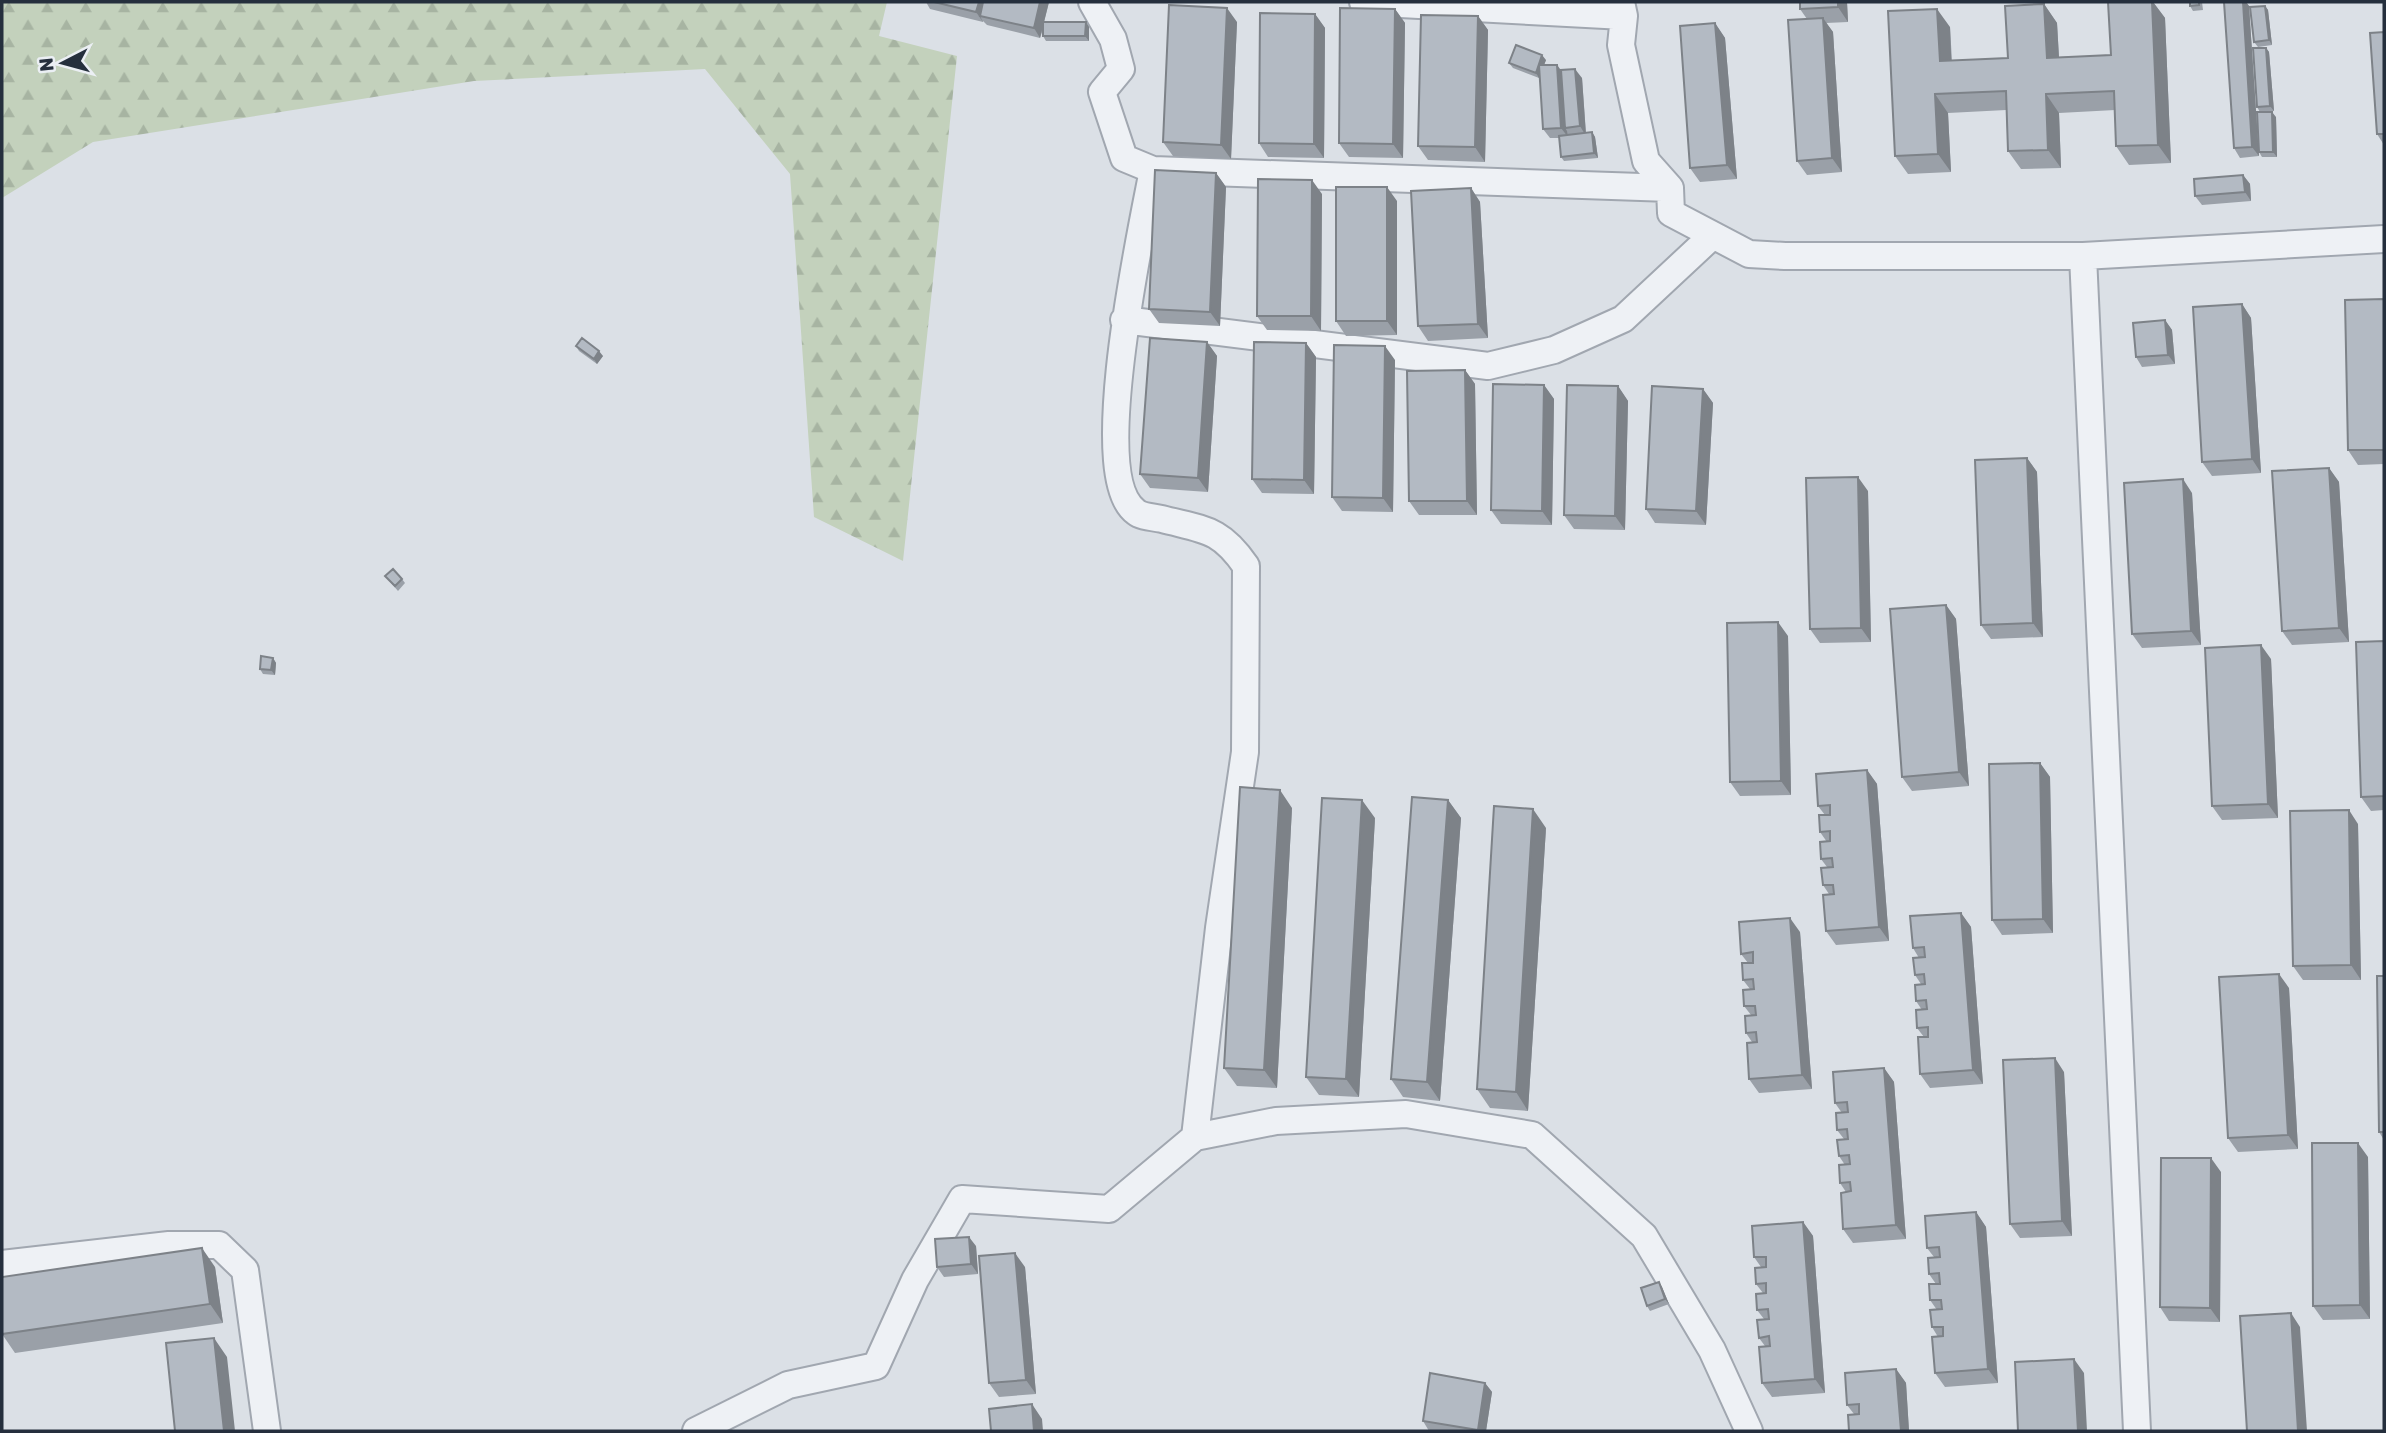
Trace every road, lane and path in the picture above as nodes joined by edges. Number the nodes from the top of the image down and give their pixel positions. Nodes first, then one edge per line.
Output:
1 (1092, 2) edge
2 (1363, 2) edge
3 (1622, 9) edge
4 (1153, 170) junction
5 (1670, 188) junction
6 (1712, 236) junction
7 (2384, 239) edge
8 (2083, 256) junction
9 (1124, 320) junction
10 (1195, 1137) junction
11 (2, 1264) edge
12 (267, 1431) edge
13 (696, 1431) edge
14 (1749, 1431) edge
15 (2137, 1431) edge

1 - 4 street
2 - 3 street
3 - 5 street
4 - 5 street
4 - 9 street
5 - 6 street
6 - 8 street
6 - 9 street
7 - 8 street
8 - 15 street
9 - 10 street
10 - 13 street
10 - 14 street
11 - 12 street

